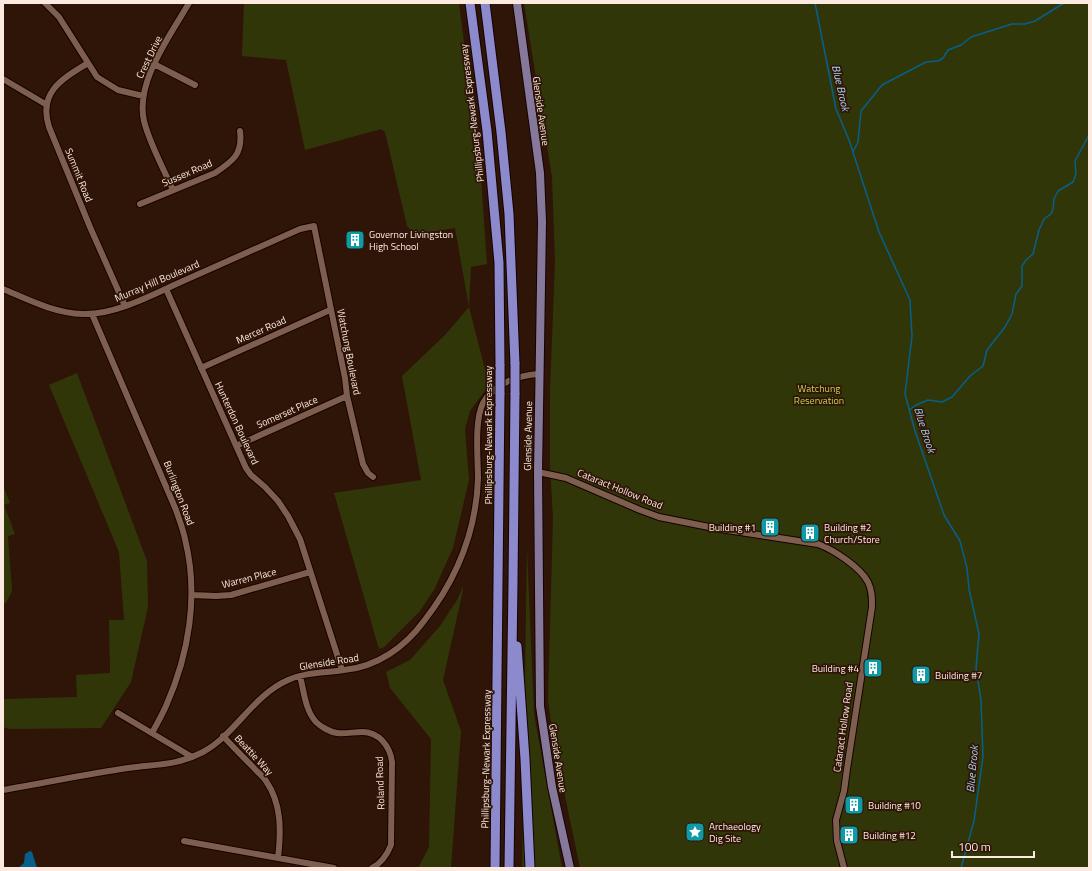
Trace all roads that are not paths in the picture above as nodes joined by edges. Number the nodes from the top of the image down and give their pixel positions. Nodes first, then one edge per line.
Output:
1 (45, 3) edge
2 (189, 3) edge
3 (470, 3) edge
4 (485, 3) edge
5 (516, 3) edge
6 (88, 63) junction
7 (154, 64) junction
8 (3, 79) edge
9 (195, 84) dead end
10 (143, 96) junction
11 (47, 105) junction
12 (240, 131) dead end
13 (173, 190) junction
14 (140, 204) dead end
15 (314, 226) joint
16 (3, 289) edge
17 (166, 289) junction
18 (125, 306) junction
19 (330, 310) junction
20 (92, 314) junction
21 (201, 368) junction
22 (539, 374) junction
23 (347, 396) junction
24 (236, 446) junction
25 (538, 472) junction
26 (374, 477) dead end
27 (310, 572) junction
28 (513, 583) junction
29 (192, 595) junction
30 (342, 670) junction
31 (300, 676) junction
32 (118, 713) dead end
33 (152, 733) junction
34 (223, 736) junction
35 (192, 757) junction
36 (3, 790) edge
37 (184, 841) dead end
38 (278, 858) junction
39 (334, 868) edge
40 (372, 868) edge
41 (495, 868) edge
42 (509, 868) edge
43 (530, 868) edge
44 (570, 868) edge
45 (844, 868) edge

1 - 6 street
2 - 7 street, Crest Drive
3 - 41 highway, Phillipsburg-Newark Expressway, bridge
4 - 28 highway, bridge
5 - 22 main road, Glenside Avenue
6 - 10 street
6 - 11 street
7 - 9 street
7 - 10 street, Crest Drive
8 - 11 street
10 - 13 street, Crest Drive
11 - 18 street, Summit Road
12 - 13 street, Sussex Road
13 - 14 street, Sussex Road
15 - 17 street, Murray Hill Boulevard
15 - 19 street, Watchung Boulevard
16 - 20 street, Murray Hill Boulevard
17 - 18 street, Murray Hill Boulevard
17 - 21 street, Hunterdon Boulevard
18 - 20 street, Murray Hill Boulevard
19 - 21 street, Mercer Road
19 - 23 street, Watchung Boulevard
20 - 29 street, Burlington Road
21 - 24 street, Hunterdon Boulevard
22 - 25 main road, Glenside Avenue
22 - 30 street, Glenside Road
23 - 24 street, Somerset Place
23 - 26 street, Watchung Boulevard
24 - 27 street, Hunterdon Boulevard
25 - 44 main road, Glenside Avenue
25 - 45 street, Cataract Hollow Road
27 - 29 street, Warren Place
27 - 30 street, Hunterdon Boulevard
28 - 42 highway
28 - 43 highway
29 - 33 street, Burlington Road
30 - 31 street, Glenside Road
31 - 34 street, Glenside Road
31 - 40 street, Roland Road
32 - 33 street
33 - 35 street
34 - 35 street, Glenside Road
34 - 38 street, Beattie Way
35 - 36 street, Glenside Road
37 - 38 street
38 - 39 street

